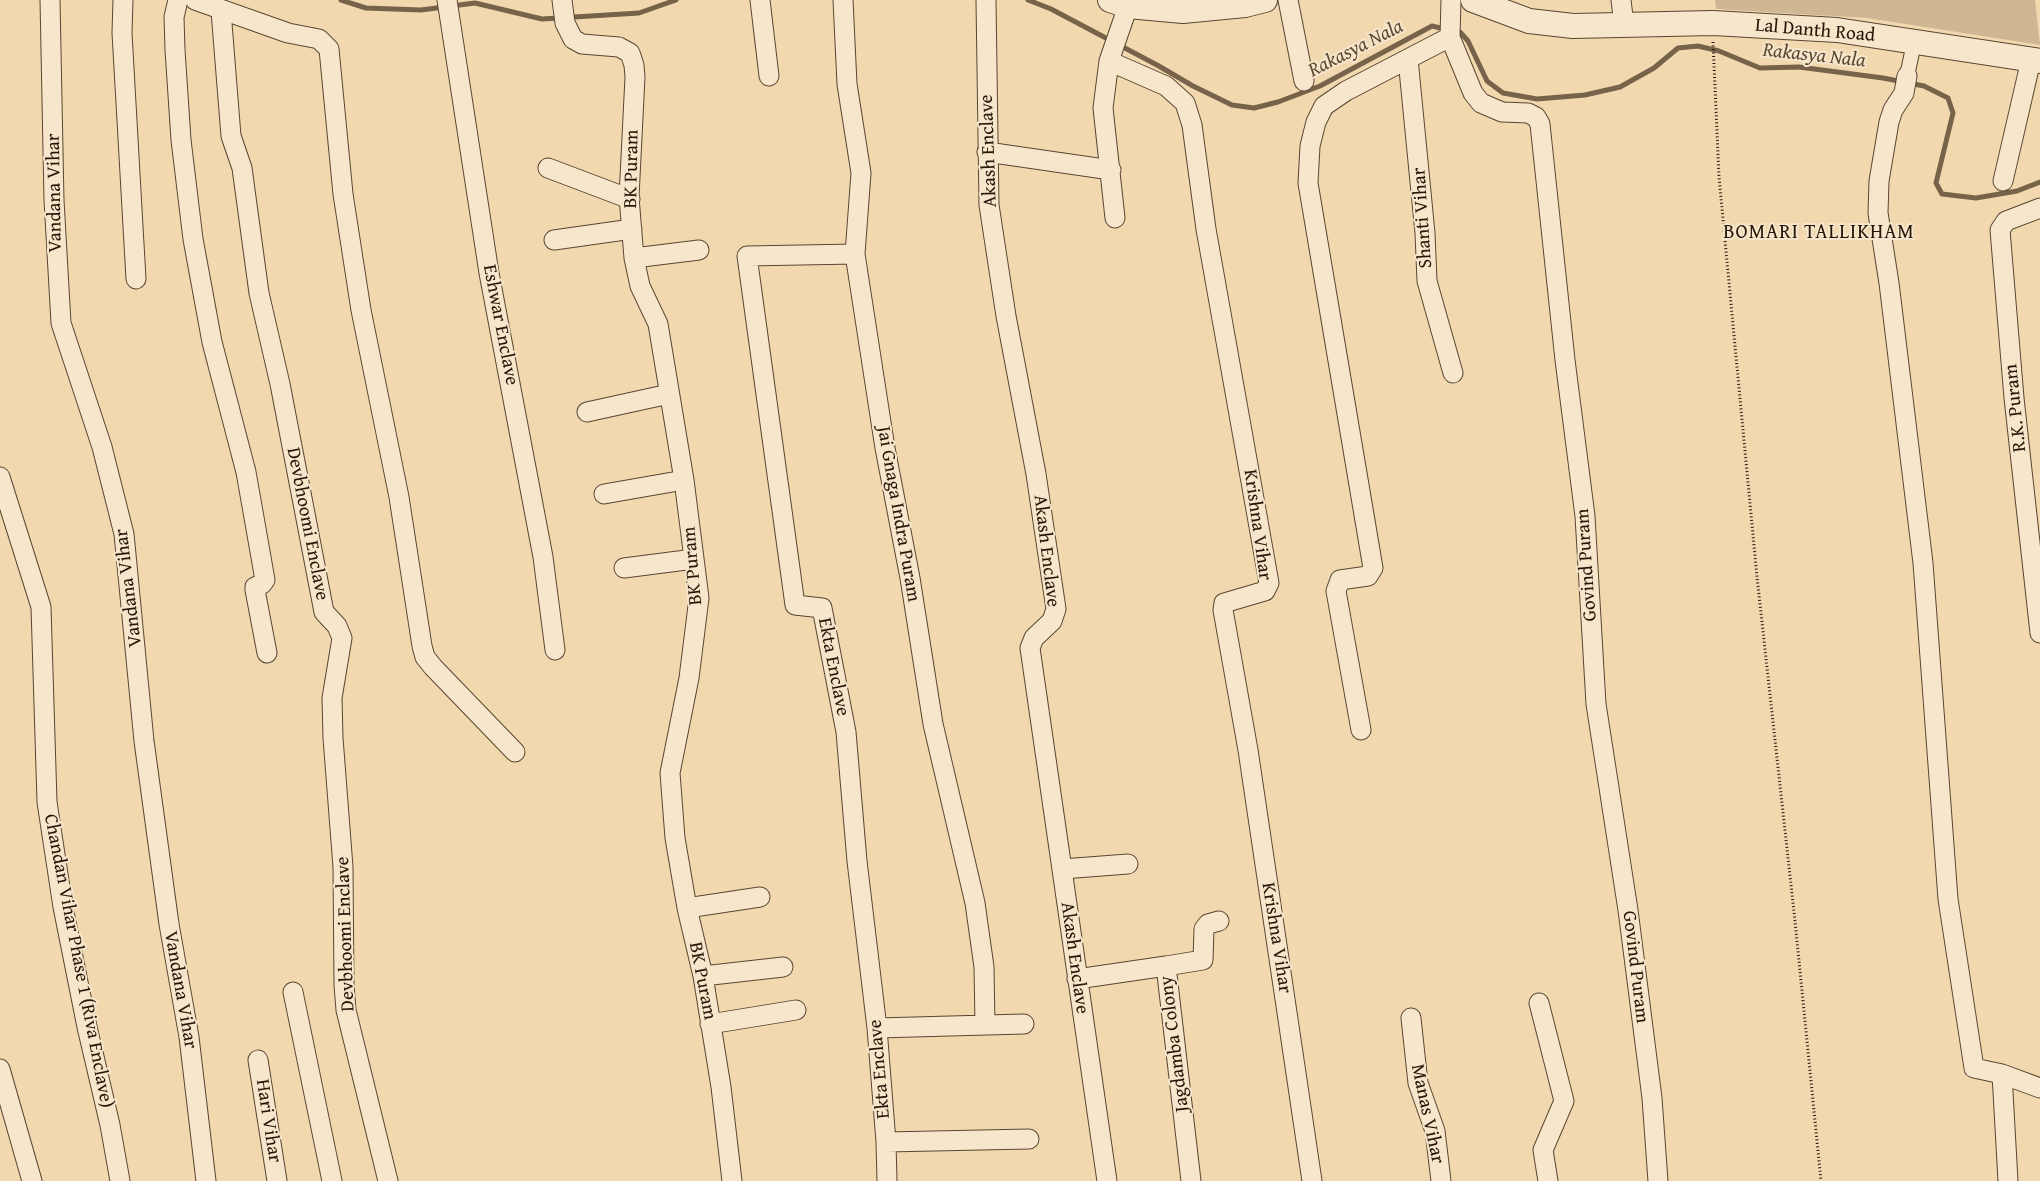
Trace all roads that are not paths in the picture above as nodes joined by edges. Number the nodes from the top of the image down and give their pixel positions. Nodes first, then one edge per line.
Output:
1 (50, 0) edge
2 (123, 0) edge
3 (178, 0) edge
4 (760, 0) edge
5 (843, 0) edge
6 (986, 0) edge
7 (1288, 0) edge
8 (1622, 0) edge
9 (1251, 2) edge
10 (1484, 2) edge
11 (1119, 3) edge
12 (208, 4) edge
13 (1182, 6) edge
14 (448, 7) edge
15 (1450, 9) edge
16 (563, 11) edge
17 (1624, 25) junction
18 (1450, 37) junction
19 (1914, 42) junction
20 (1109, 58) junction
21 (1408, 59) junction
22 (2035, 61) edge
23 (769, 76) dead end
24 (1304, 81) dead end
25 (1905, 85) joint
26 (987, 152) junction
27 (548, 168) dead end
28 (1111, 170) junction
29 (2003, 181) dead end
30 (630, 200) junction
31 (2040, 208) edge
32 (1115, 218) dead end
33 (632, 229) junction
34 (554, 240) dead end
35 (699, 250) dead end
36 (855, 254) junction
37 (634, 258) junction
38 (136, 279) dead end
39 (1453, 373) dead end
40 (670, 394) junction
41 (587, 412) dead end
42 (0, 477) edge
43 (684, 480) junction
44 (604, 494) dead end
45 (694, 559) junction
46 (624, 568) dead end
47 (2040, 633) edge
48 (555, 650) dead end
49 (267, 653) dead end
50 (1361, 730) dead end
51 (515, 752) dead end
52 (1128, 864) dead end
53 (1062, 869) junction
54 (760, 897) dead end
55 (687, 908) junction
56 (1220, 921) dead end
57 (1166, 966) junction
58 (783, 967) dead end
59 (703, 976) junction
60 (1077, 979) junction
61 (294, 992) dead end
62 (1538, 1003) dead end
63 (796, 1010) dead end
64 (1411, 1018) dead end
65 (710, 1024) junction
66 (1024, 1024) dead end
67 (985, 1025) junction
68 (877, 1028) junction
69 (258, 1060) dead end
70 (0, 1069) edge
71 (2002, 1074) junction
72 (2040, 1088) edge
73 (1029, 1139) dead end
74 (886, 1142) junction
75 (32, 1181) edge
76 (120, 1181) edge
77 (206, 1181) edge
78 (277, 1181) edge
79 (332, 1181) edge
80 (388, 1181) edge
81 (732, 1181) edge
82 (887, 1181) edge
83 (1107, 1181) edge
84 (1191, 1181) edge
85 (1312, 1181) edge
86 (1441, 1181) edge
87 (1548, 1181) edge
88 (1658, 1181) edge
89 (2008, 1181) edge

1 - 77 street, Vandana Vihar
2 - 38 street
3 - 49 street
4 - 23 street
5 - 36 street, Jai Gnaga Indra Puram
6 - 26 street, Akash Enclave
7 - 24 street
8 - 17 street
9 - 13 street
10 - 17 street, Lal Danth Road
11 - 13 street
11 - 20 street
12 - 51 street
12 - 80 street, Devbhoomi Enclave
14 - 48 street, Eshwar Enclave
15 - 18 street, Govind Puram
16 - 30 street, BK Puram
17 - 19 street, Lal Danth Road
18 - 21 street
18 - 88 street, Govind Puram
19 - 22 street, Lal Danth Road
19 - 25 street
20 - 28 street
20 - 85 street, Krishna Vihar
21 - 39 street, Shanti Vihar
21 - 50 street
22 - 29 street
25 - 71 street
26 - 28 street
26 - 53 street, Akash Enclave
27 - 30 street
28 - 32 street
30 - 33 street, BK Puram
31 - 47 street, R.K. Puram
33 - 34 street
33 - 37 street, BK Puram
35 - 37 street
36 - 67 street, Jai Gnaga Indra Puram
36 - 68 street, Ekta Enclave
37 - 40 street, BK Puram
40 - 41 street
40 - 43 street, BK Puram
42 - 76 street, Chandan Vihar Phase 1 (Riva Enclave)
43 - 44 street
43 - 45 street, BK Puram
45 - 46 street
45 - 55 street, BK Puram
52 - 53 street
53 - 60 street, Akash Enclave
54 - 55 street
55 - 59 street, BK Puram
56 - 57 street
57 - 60 street, Jagdamba Colony
57 - 84 street, Jagdamba Colony
58 - 59 street
59 - 65 street, BK Puram
60 - 83 street, Akash Enclave
61 - 79 street
62 - 87 street
63 - 65 street
64 - 86 street, Manas Vihar
65 - 81 street, BK Puram
66 - 67 street
67 - 68 street
68 - 74 street, Ekta Enclave
69 - 78 street, Hari Vihar
70 - 75 street
71 - 72 street
71 - 89 street
73 - 74 street
74 - 82 street, Ekta Enclave

